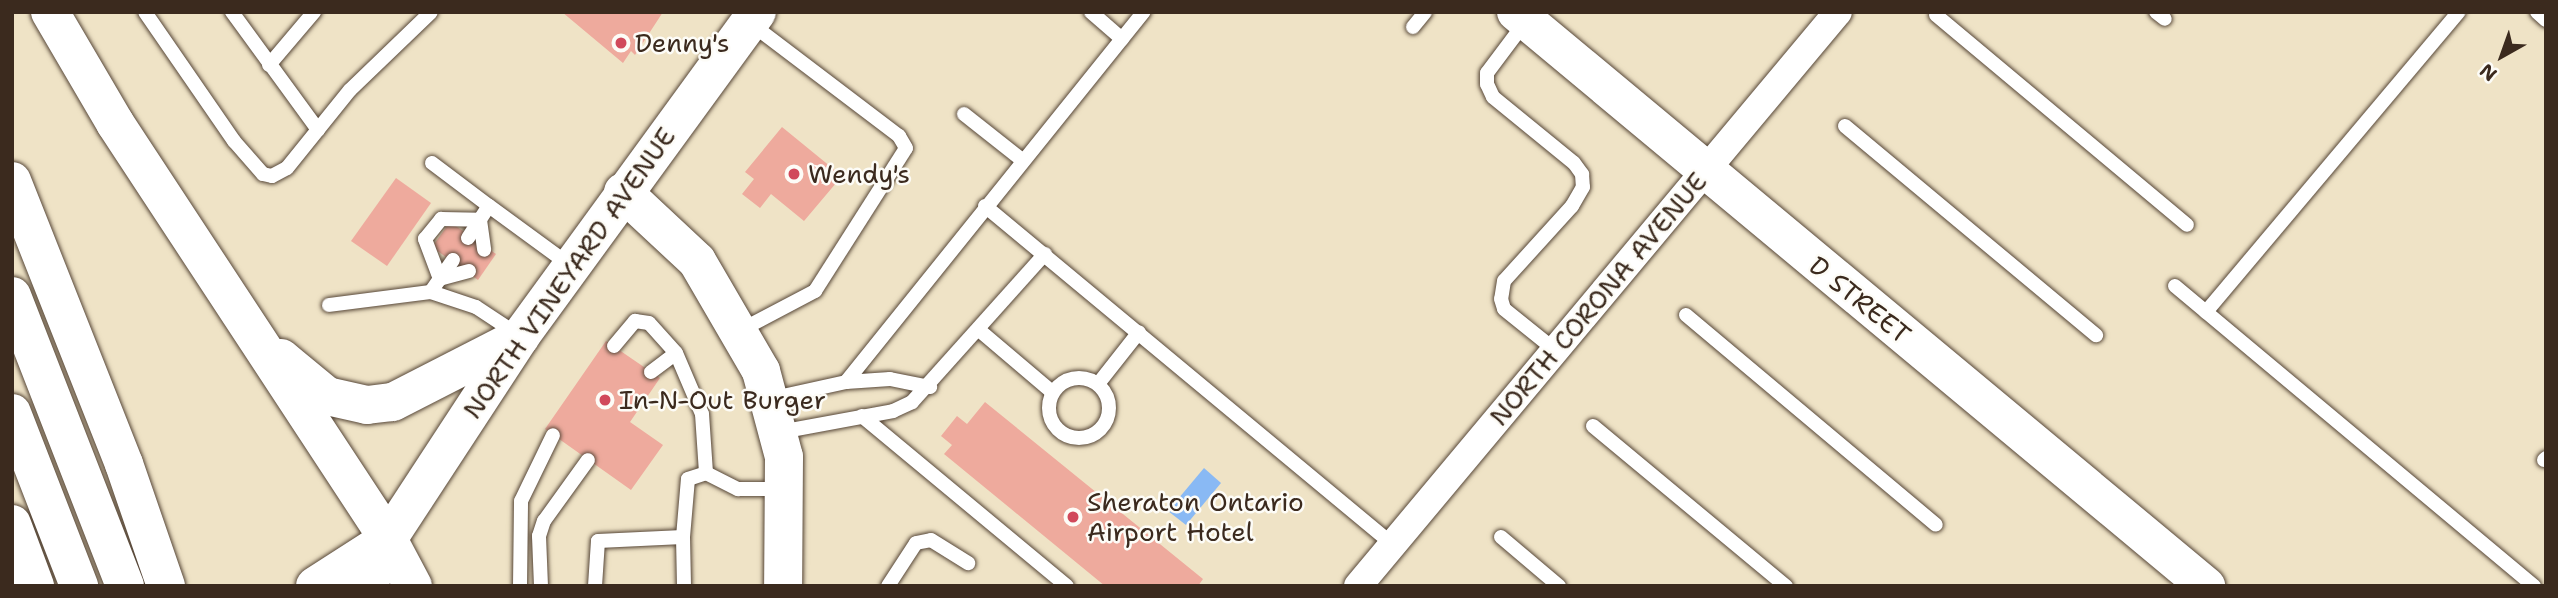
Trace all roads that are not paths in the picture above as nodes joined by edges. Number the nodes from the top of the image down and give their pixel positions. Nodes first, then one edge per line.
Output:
1 (50, 12) edge
2 (145, 12) edge
3 (232, 12) edge
4 (314, 12) edge
5 (431, 12) edge
6 (1091, 12) edge
7 (1144, 12) edge
8 (1425, 12) edge
9 (1838, 12) edge
10 (2459, 12) edge
11 (2537, 12) edge
12 (1936, 15) dead end
13 (753, 16) edge
14 (1521, 17) edge
15 (2546, 20) edge
16 (1413, 27) dead end
17 (1122, 38) junction
18 (269, 65) junction
19 (964, 114) dead end
20 (1845, 126) dead end
21 (317, 130) junction
22 (1022, 160) junction
23 (432, 163) dead end
24 (1704, 173) junction
25 (12, 181) edge
26 (623, 192) junction
27 (489, 205) junction
28 (985, 206) junction
29 (480, 220) junction
30 (2187, 225) dead end
31 (468, 237) dead end
32 (484, 250) dead end
33 (1045, 254) junction
34 (453, 260) dead end
35 (572, 267) junction
36 (469, 271) dead end
37 (440, 279) junction
38 (2175, 286) dead end
39 (431, 292) junction
40 (12, 296) edge
41 (329, 305) dead end
42 (235, 312) junction
43 (2206, 312) junction
44 (1686, 315) dead end
45 (979, 330) junction
46 (739, 331) junction
47 (1139, 332) junction
48 (2096, 335) dead end
49 (520, 337) junction
50 (614, 346) dead end
51 (1555, 350) junction
52 (676, 353) junction
53 (651, 372) dead end
54 (846, 382) junction
55 (1098, 384) junction
56 (930, 387) junction
57 (1052, 392) junction
58 (12, 413) edge
59 (773, 415) junction
60 (862, 416) junction
61 (1593, 426) dead end
62 (553, 435) dead end
63 (588, 460) dead end
64 (706, 473) junction
65 (785, 489) junction
66 (12, 524) edge
67 (1936, 524) dead end
68 (683, 537) junction
69 (1501, 537) dead end
70 (388, 539) junction
71 (1392, 544) junction
72 (968, 563) dead end
73 (35, 586) edge
74 (79, 586) edge
75 (125, 586) edge
76 (166, 586) edge
77 (315, 586) edge
78 (368, 586) edge
79 (413, 586) edge
80 (520, 586) edge
81 (541, 586) edge
82 (595, 586) edge
83 (684, 586) edge
84 (783, 586) edge
85 (888, 586) edge
86 (1067, 586) edge
87 (1358, 586) edge
88 (1559, 586) edge
89 (1786, 586) edge
90 (2206, 586) edge
91 (2534, 586) edge

1 - 42 main road
2 - 21 lane
3 - 18 lane
4 - 18 lane
5 - 21 lane
6 - 17 lane
7 - 17 lane
8 - 16 lane
9 - 24 street, NORTH CORONA AVENUE
10 - 43 lane
11 - 15 lane
12 - 30 lane
13 - 26 main road, NORTH VINEYARD AVENUE
13 - 46 lane
14 - 24 main road, D STREET
14 - 51 lane
17 - 22 lane
18 - 21 lane
19 - 22 lane
20 - 48 lane
22 - 28 lane
23 - 27 lane
24 - 51 street, NORTH CORONA AVENUE
24 - 90 main road, D STREET
25 - 76 main road
26 - 35 main road, NORTH VINEYARD AVENUE
26 - 46 main road
27 - 29 lane
27 - 35 lane
28 - 33 lane
28 - 54 lane
29 - 31 lane
29 - 32 lane
29 - 37 lane
33 - 45 lane
33 - 47 lane
34 - 37 lane
35 - 49 main road, NORTH VINEYARD AVENUE
36 - 37 lane
37 - 39 lane
38 - 43 lane
39 - 41 lane
39 - 49 lane
40 - 75 main road
42 - 49 main road
42 - 70 main road
43 - 91 lane
44 - 67 lane
45 - 56 lane
45 - 57 lane
46 - 59 main road
47 - 55 lane
47 - 71 lane
49 - 70 main road, NORTH VINEYARD AVENUE
50 - 52 lane
51 - 71 street, NORTH CORONA AVENUE
52 - 53 lane
52 - 64 lane
54 - 56 lane
54 - 59 lane
55 - 57 lane
55 - 57 lane
56 - 60 lane
58 - 74 main road
59 - 60 lane
59 - 65 main road
60 - 86 lane
61 - 89 lane
62 - 80 lane
63 - 81 lane
64 - 65 lane
64 - 68 lane
65 - 84 main road
66 - 73 main road
68 - 82 lane
68 - 83 lane
69 - 88 lane
70 - 77 main road, NORTH VINEYARD AVENUE
70 - 78 main road, NORTH VINEYARD AVENUE
70 - 79 main road
71 - 87 street, NORTH CORONA AVENUE
72 - 85 lane

